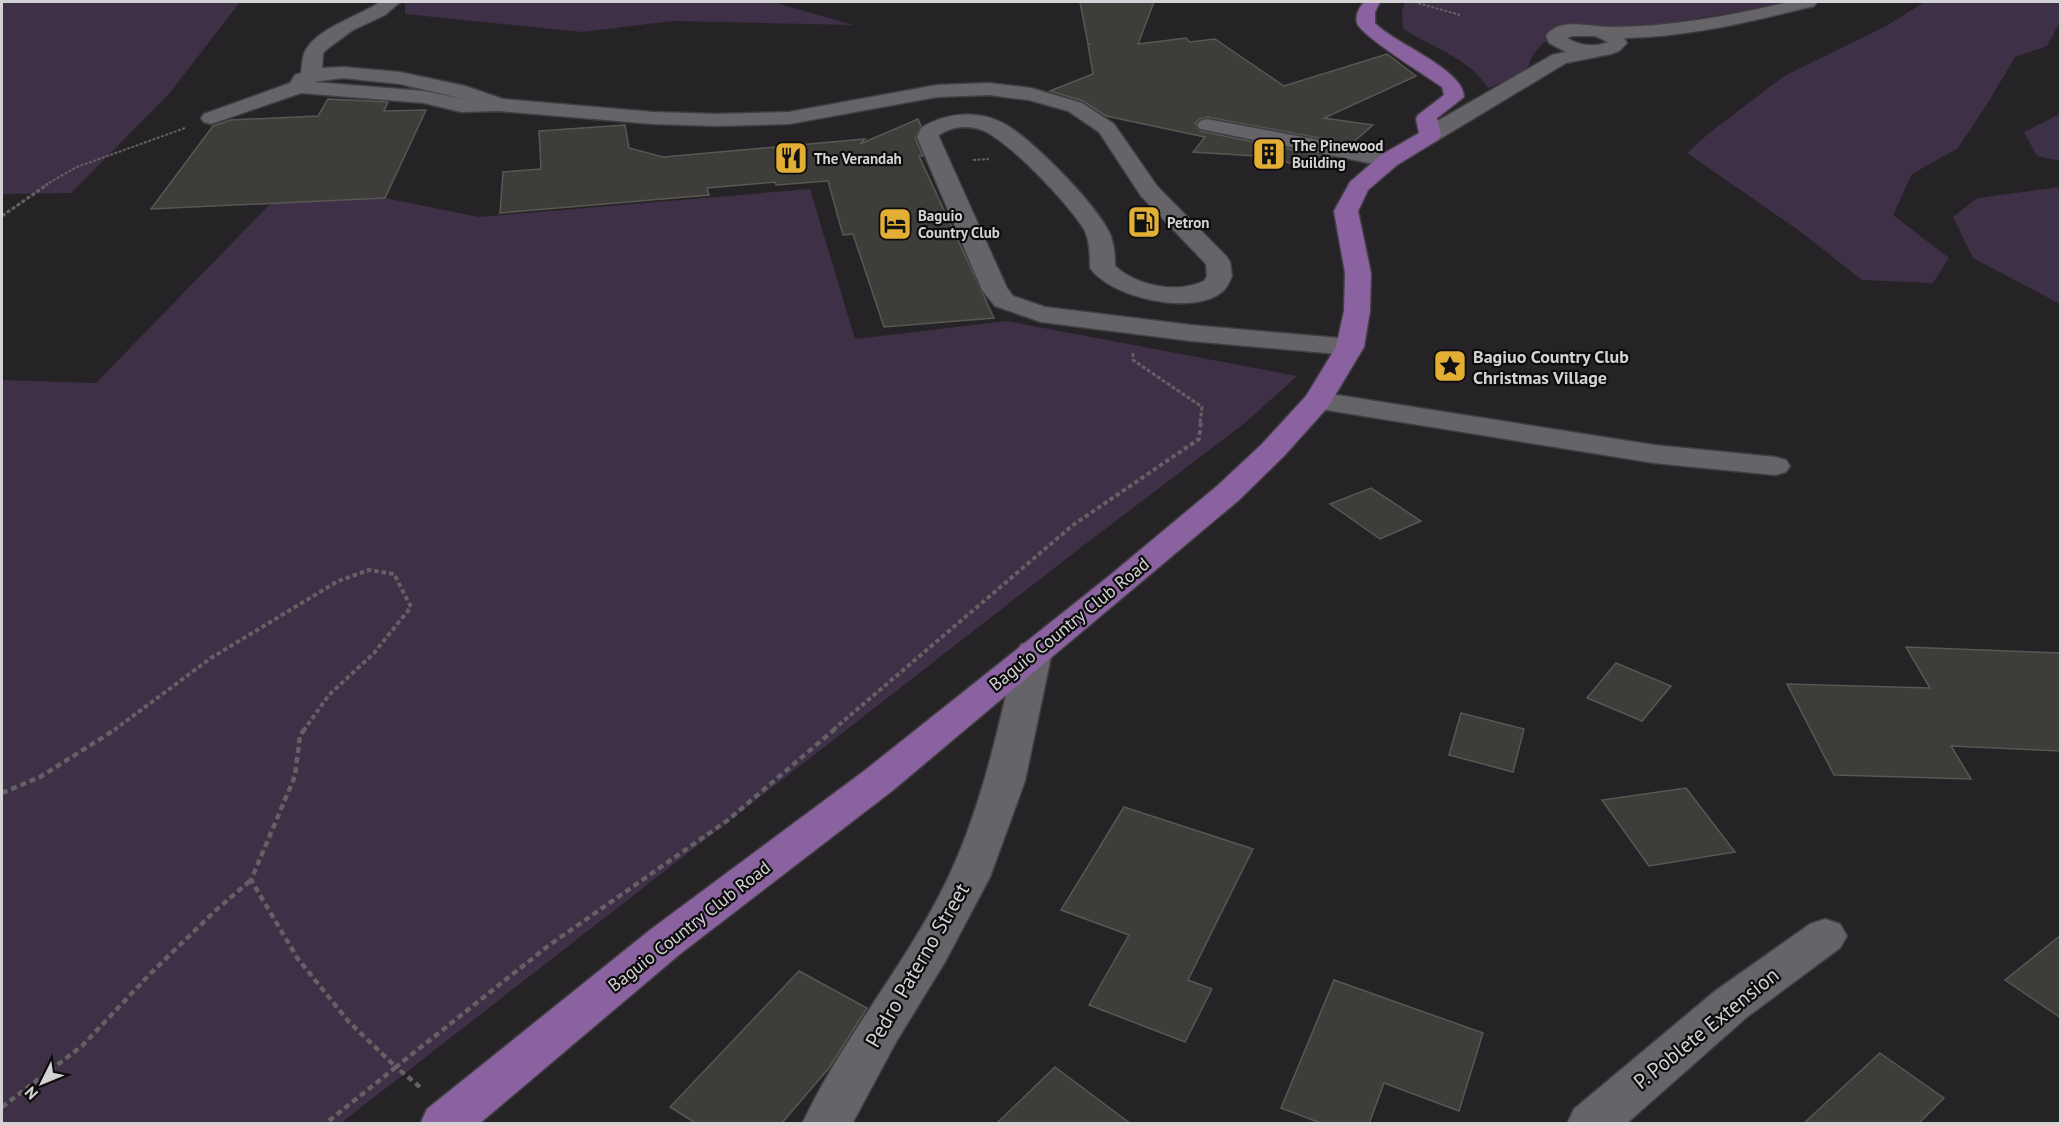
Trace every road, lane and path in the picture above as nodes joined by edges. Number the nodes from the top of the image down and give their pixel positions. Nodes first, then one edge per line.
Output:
1 (391, 2) edge
2 (1372, 2) edge
3 (1414, 2) edge
4 (1808, 2) edge
5 (1460, 15) dead end
6 (305, 80) junction
7 (211, 118) joint
8 (1207, 125) dead end
9 (1430, 135) junction
10 (1385, 164) junction
11 (2, 216) edge
12 (1168, 296) junction
13 (1142, 327) junction
14 (1350, 347) junction
15 (1318, 401) junction
16 (1775, 466) dead end
17 (1034, 652) joint
18 (1011, 689) junction
19 (2, 793) edge
20 (251, 880) junction
21 (1825, 936) dead end
22 (396, 1067) junction
23 (421, 1088) dead end
24 (2, 1107) edge
25 (325, 1124) edge
26 (444, 1124) edge
27 (826, 1124) edge
28 (1591, 1124) edge

1 - 6 street
2 - 9 main road
3 - 5 path
4 - 9 street, Baguio Country Club Road
6 - 7 street
6 - 12 street
7 - 11 path
8 - 10 street
9 - 10 main road, Baguio Country Club Road
10 - 14 main road, Baguio Country Club Road
12 - 13 street
12 - 13 street
13 - 14 street
13 - 22 path
14 - 15 main road, Baguio Country Club Road
15 - 16 street
15 - 17 main road, Baguio Country Club Road
17 - 18 street, Pedro Paterno Street
18 - 26 main road, Baguio Country Club Road
18 - 27 street, Pedro Paterno Street
19 - 20 path
20 - 22 path
20 - 24 path
21 - 28 street, P. Poblete Extension
22 - 23 path
22 - 25 path

